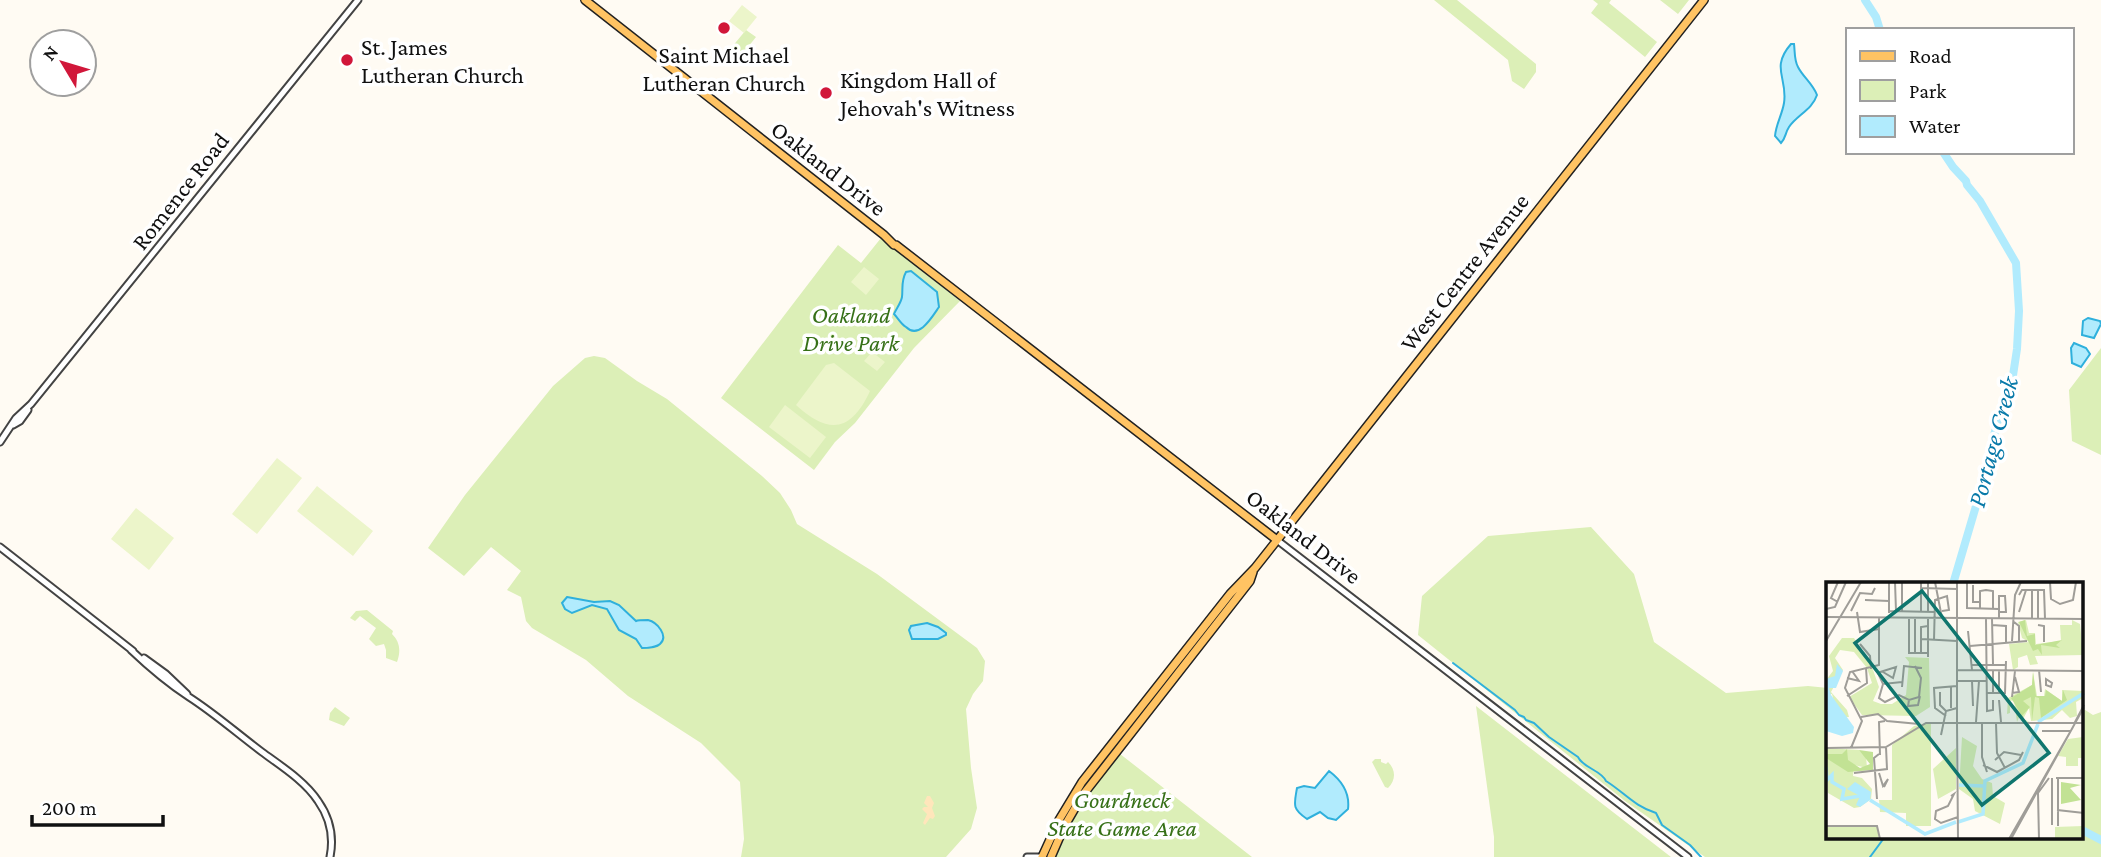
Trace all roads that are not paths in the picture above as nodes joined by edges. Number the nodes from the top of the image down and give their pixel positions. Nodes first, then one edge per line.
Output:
1 (358, 0) edge
2 (585, 0) edge
3 (1704, 0) edge
4 (0, 442) edge
5 (1277, 540) junction
6 (0, 547) edge
7 (1255, 568) junction
8 (330, 857) edge
9 (1027, 857) edge
10 (1041, 857) edge
11 (1051, 857) edge
12 (1688, 857) edge

1 - 4 street, Romence Road
2 - 5 main road, Oakland Drive
3 - 5 main road, West Centre Avenue
5 - 7 main road, West Centre Avenue
5 - 12 street, Oakland Drive
6 - 8 street
7 - 10 main road, West Centre Avenue
7 - 11 main road, West Centre Avenue
9 - 10 street

